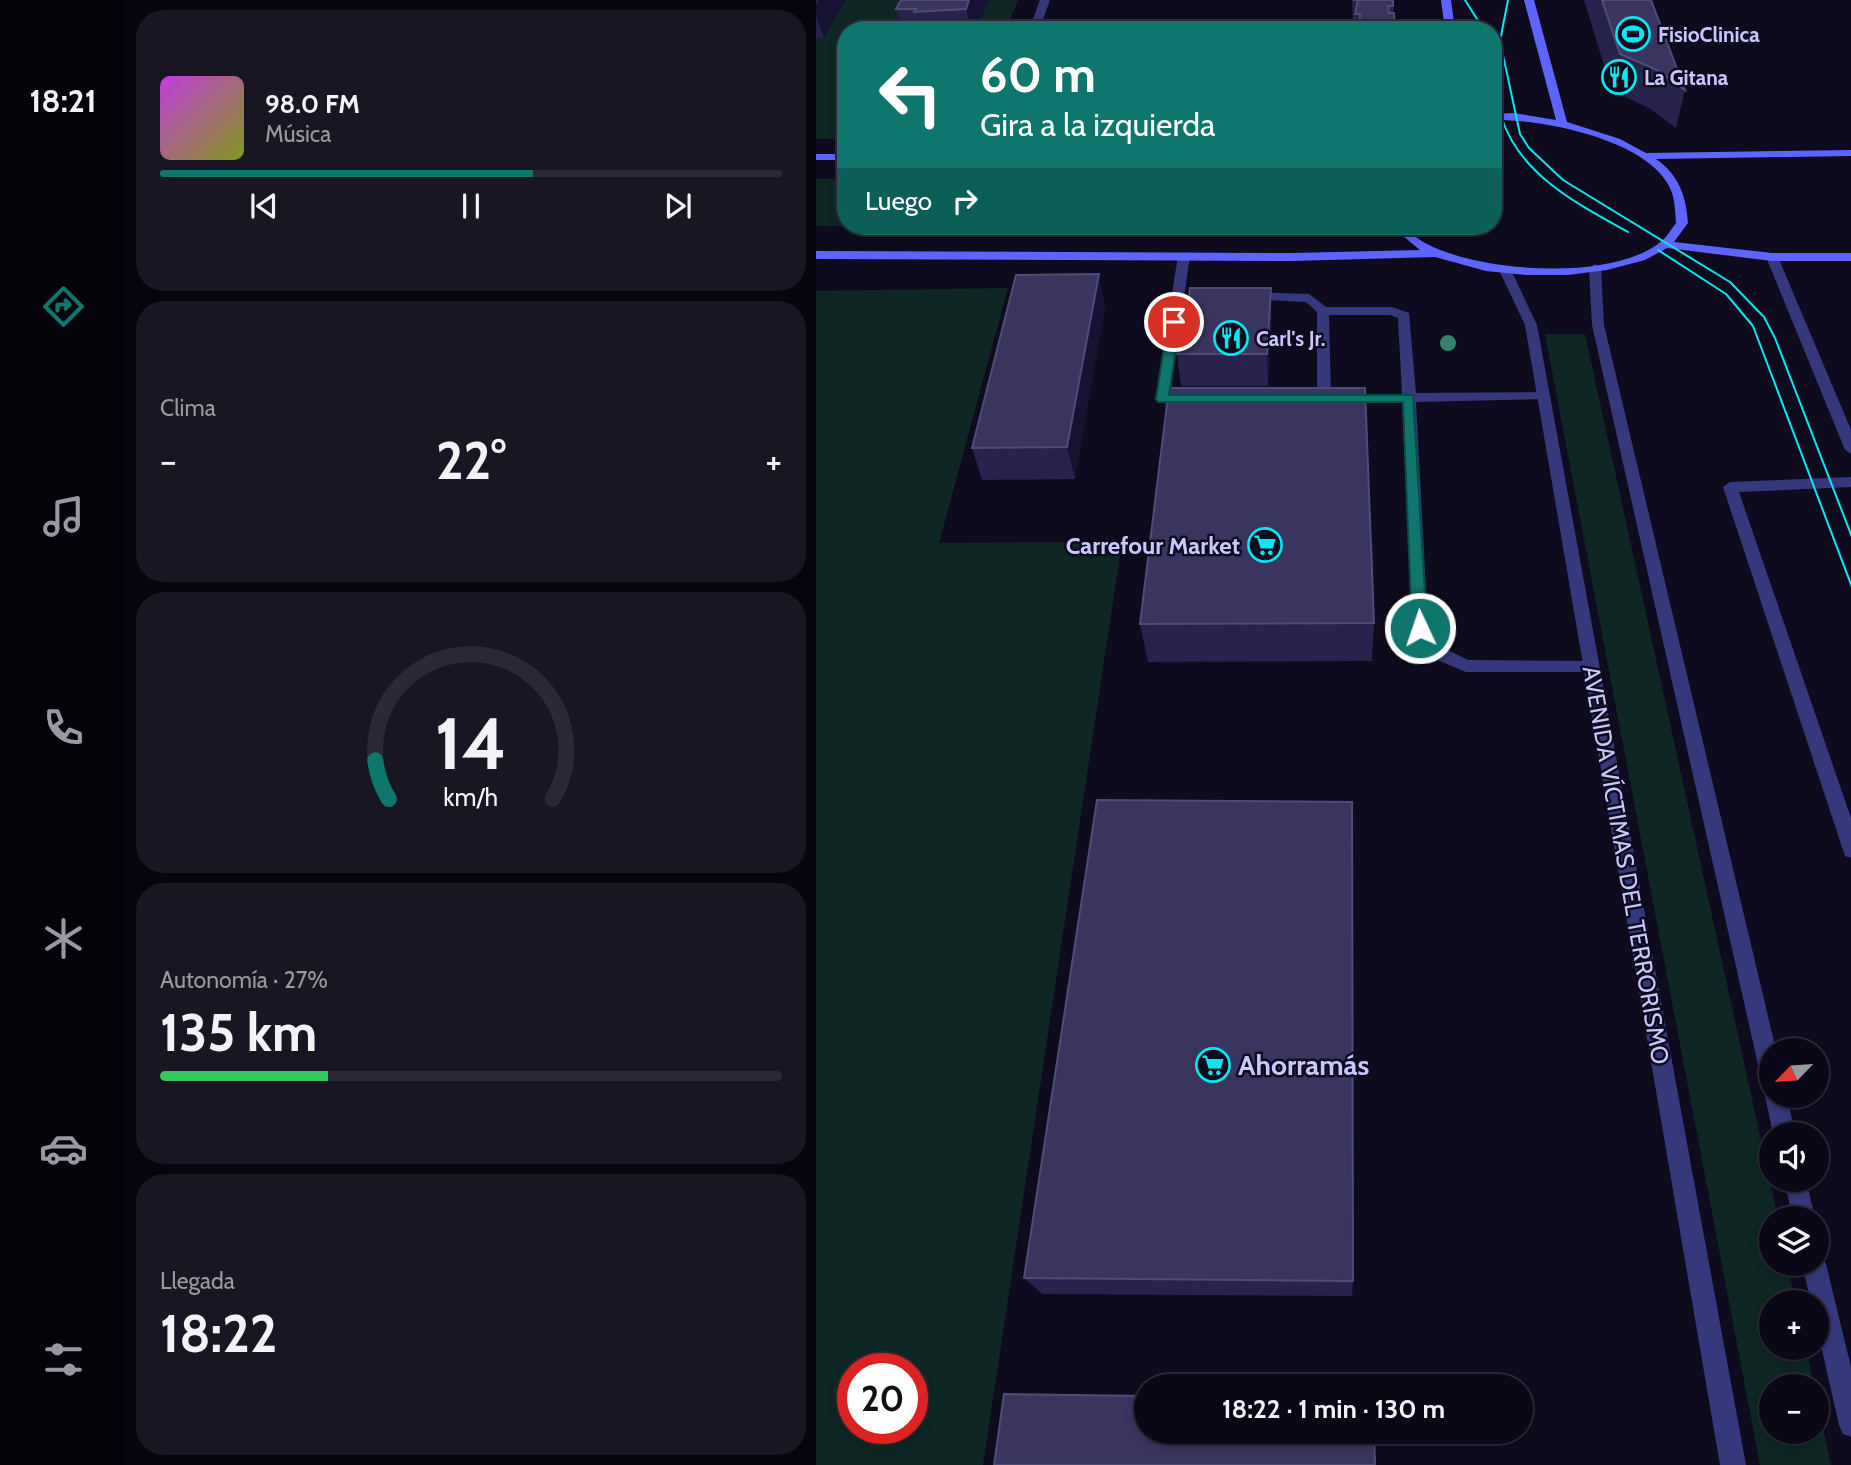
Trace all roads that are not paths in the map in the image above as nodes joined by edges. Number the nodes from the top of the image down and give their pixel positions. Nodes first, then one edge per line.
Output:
1 (1045, 0) edge
2 (1446, 0) edge
3 (1529, 0) edge
4 (1037, 21) edge
5 (1449, 21) edge
6 (1502, 117) edge
7 (1562, 123) junction
8 (1851, 153) edge
9 (1645, 156) junction
10 (816, 157) edge
11 (837, 157) edge
12 (1406, 235) edge
13 (1665, 244) junction
14 (1435, 253) junction
15 (816, 255) edge
16 (1184, 256) junction
17 (1772, 257) junction
18 (1851, 257) edge
19 (1595, 268) junction
20 (1505, 270) junction
21 (1240, 296) edge
22 (1323, 311) junction
23 (1543, 395) junction
24 (1409, 398) junction
25 (1203, 399) edge
26 (1851, 450) edge
27 (1851, 482) edge
28 (1591, 667) junction
29 (1851, 850) edge
30 (1763, 1038) edge
31 (1817, 1276) edge
32 (1851, 1425) edge
33 (1733, 1465) edge

1 - 4 street
2 - 5 street
3 - 7 street
6 - 7 street
7 - 9 street
8 - 9 street
9 - 13 street
10 - 11 street
12 - 14 street
13 - 17 street
13 - 19 street
14 - 16 street
14 - 20 street
15 - 16 street
16 - 25 street
17 - 18 street
17 - 26 street
19 - 20 street
19 - 30 street
20 - 23 street, AVENIDA VÍCTIMAS DEL TERRORISMO
21 - 22 street
22 - 24 street
22 - 24 street
23 - 24 street
23 - 28 street, AVENIDA VÍCTIMAS DEL TERRORISMO
24 - 28 street
27 - 29 street
28 - 33 street, AVENIDA VÍCTIMAS DEL TERRORISMO
31 - 32 street

